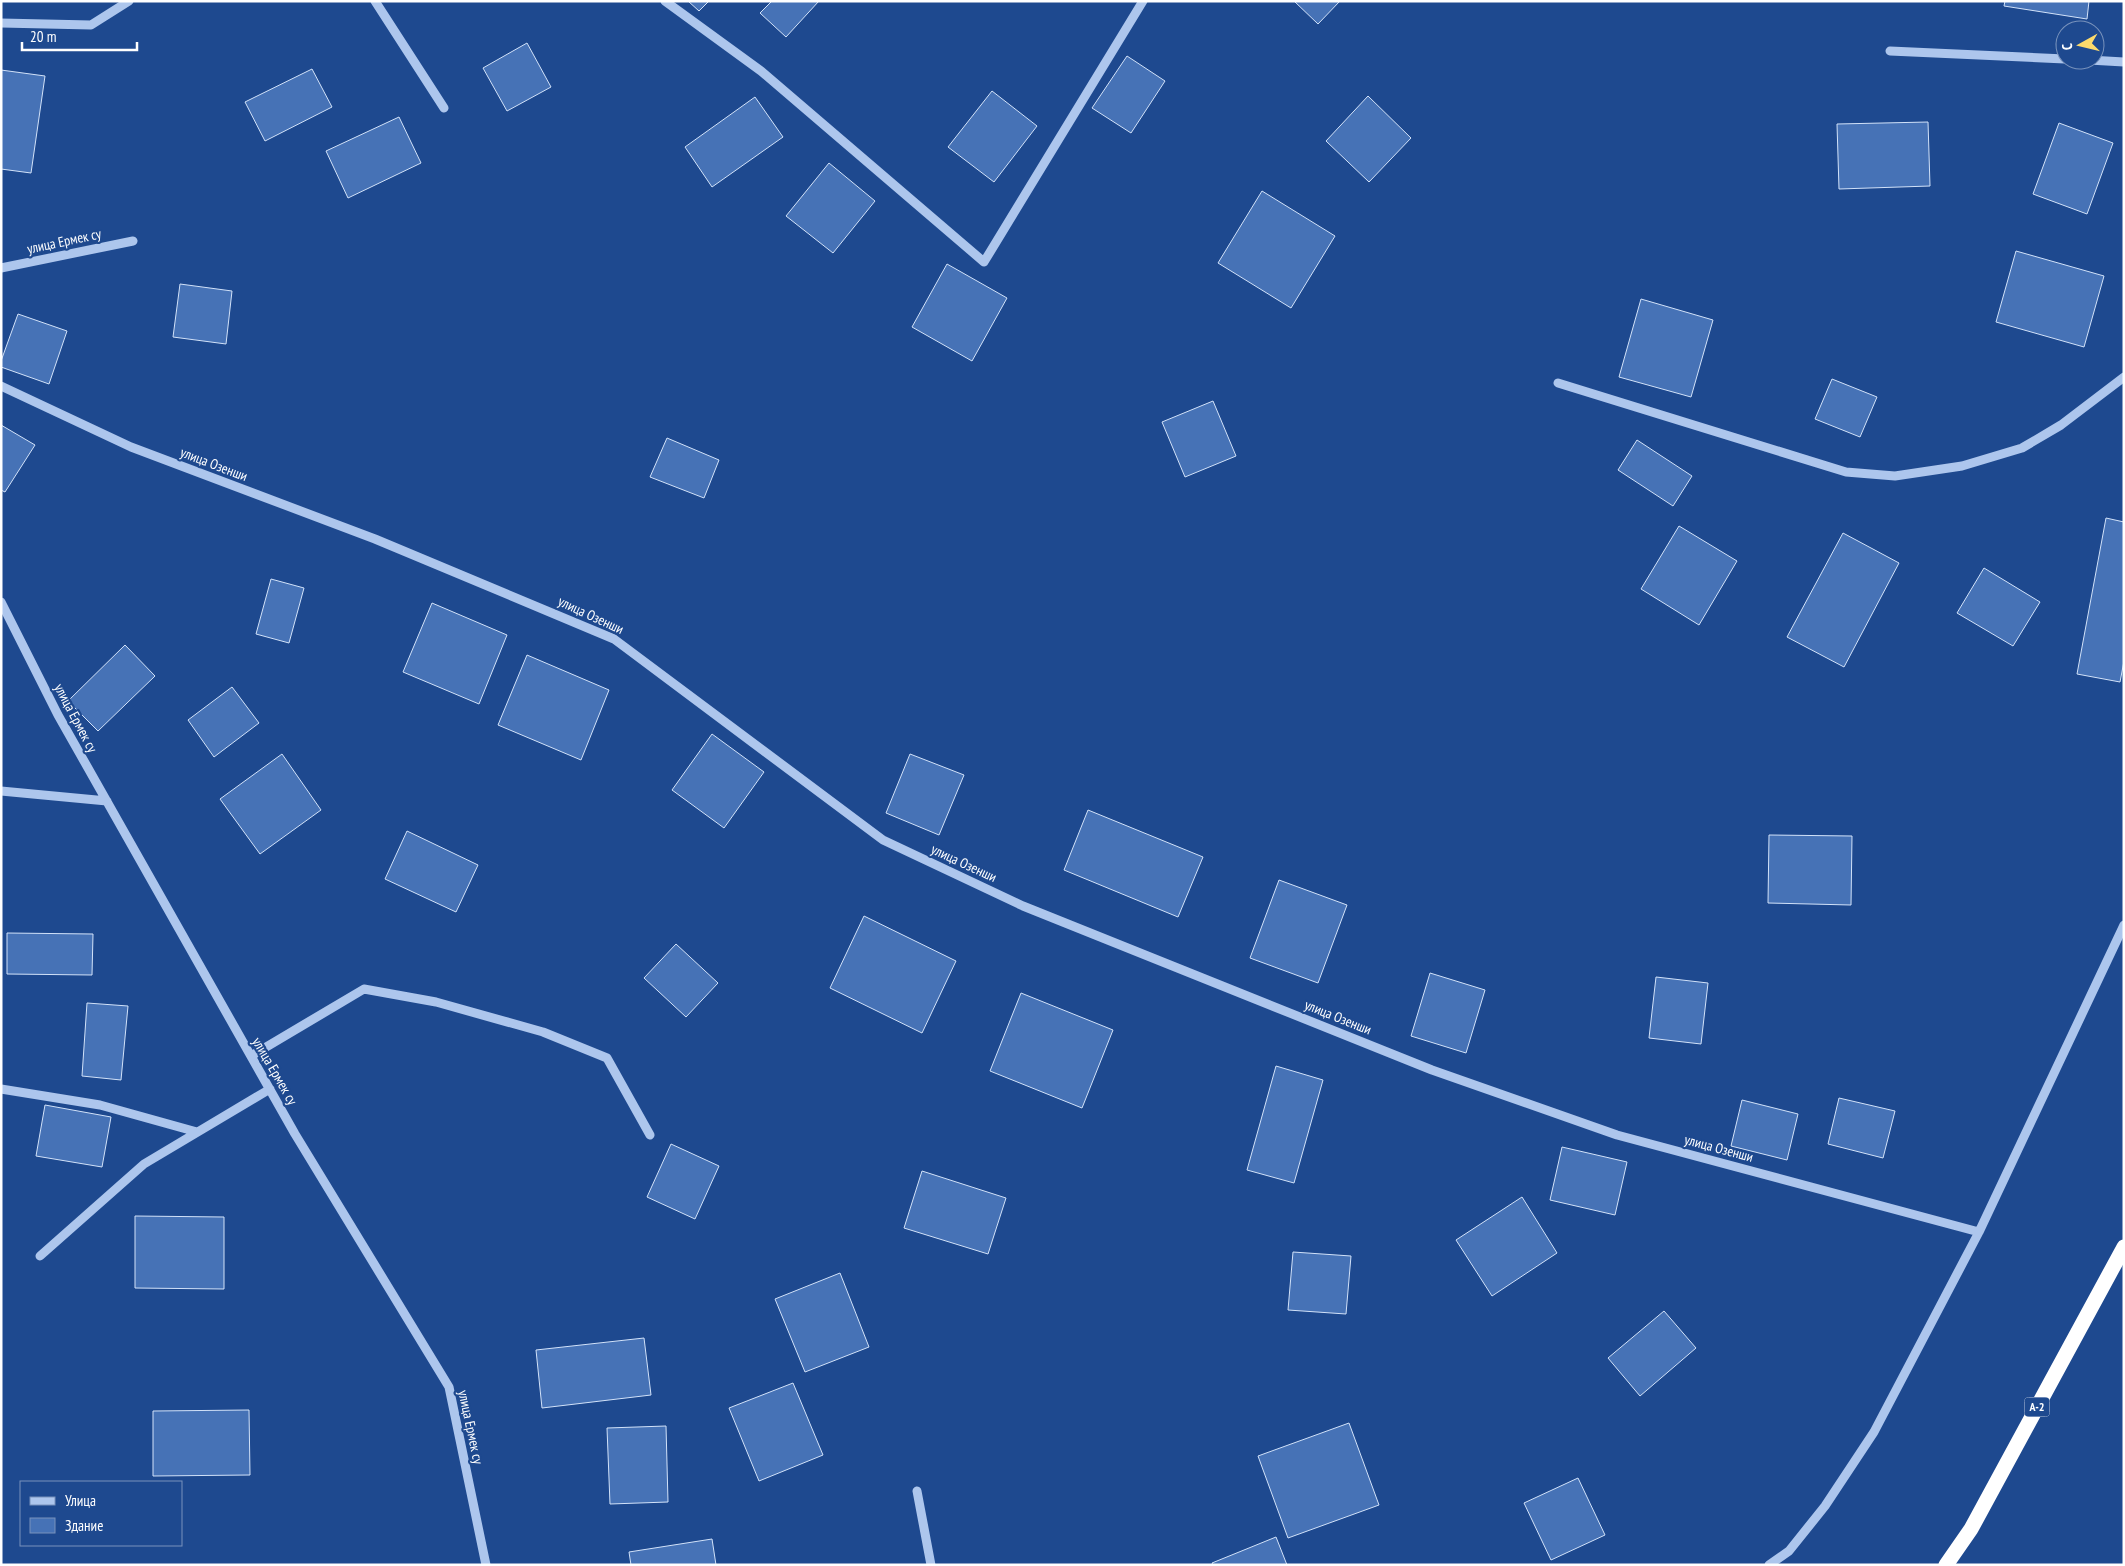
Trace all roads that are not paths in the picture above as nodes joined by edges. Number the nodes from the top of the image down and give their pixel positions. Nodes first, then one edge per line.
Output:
1 (130, 1) edge
2 (376, 1) edge
3 (665, 1) edge
4 (1143, 1) edge
5 (1, 23) edge
6 (1890, 51) dead end
7 (2055, 59) edge
8 (2105, 61) edge
9 (2124, 62) edge
10 (444, 108) dead end
11 (132, 241) dead end
12 (1, 268) edge
13 (2124, 376) edge
14 (1558, 383) dead end
15 (1, 386) edge
16 (1, 602) edge
17 (1, 791) edge
18 (107, 801) junction
19 (2124, 925) edge
20 (251, 1056) junction
21 (1, 1089) edge
22 (270, 1089) junction
23 (197, 1132) junction
24 (650, 1135) dead end
25 (1979, 1232) junction
26 (2124, 1247) edge
27 (40, 1256) dead end
28 (917, 1492) dead end
29 (486, 1565) edge
30 (931, 1565) edge
31 (1769, 1565) edge
32 (1946, 1565) edge

1 - 5 street
2 - 10 street
3 - 4 street
6 - 7 street
8 - 9 street
11 - 12 street, улица Ермек су
13 - 14 street
15 - 25 street, улица Озенши
16 - 18 street, улица Ермек су
17 - 18 street
18 - 20 street, улица Ермек су
19 - 25 street
20 - 22 street, улица Ермек су
20 - 24 street
21 - 23 street
22 - 23 street
22 - 29 street, улица Ермек су
23 - 27 street
25 - 31 street
26 - 32 highway, A-2
28 - 30 street

